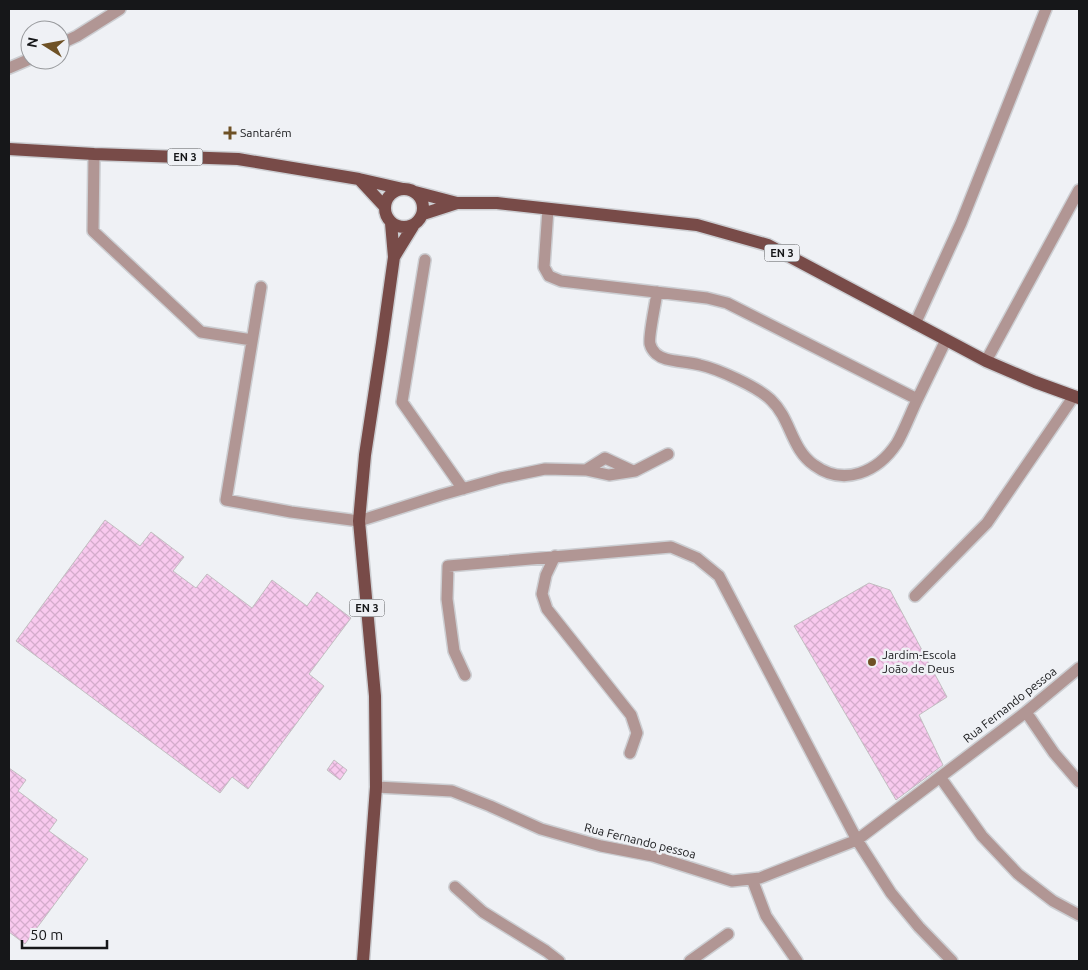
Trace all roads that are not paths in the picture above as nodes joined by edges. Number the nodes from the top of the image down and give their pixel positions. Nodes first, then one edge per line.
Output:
1 (120, 9) edge
2 (1046, 9) edge
3 (70, 39) edge
4 (9, 149) edge
5 (94, 154) junction
6 (359, 179) junction
7 (409, 190) junction
8 (1079, 190) edge
9 (457, 203) junction
10 (385, 207) junction
11 (548, 209) junction
12 (422, 214) junction
13 (391, 223) junction
14 (412, 226) junction
15 (394, 257) junction
16 (425, 260) dead end
17 (261, 287) dead end
18 (657, 292) junction
19 (915, 324) junction
20 (252, 340) junction
21 (946, 340) junction
22 (986, 361) junction
23 (1076, 397) edge
24 (917, 399) junction
25 (668, 454) dead end
26 (463, 489) junction
27 (359, 521) junction
28 (555, 556) junction
29 (915, 596) dead end
30 (1079, 668) edge
31 (465, 675) dead end
32 (1026, 712) junction
33 (630, 753) dead end
34 (940, 776) junction
35 (1079, 782) edge
36 (376, 787) junction
37 (856, 840) junction
38 (752, 879) junction
39 (455, 886) dead end
40 (1079, 915) edge
41 (728, 934) dead end
42 (363, 961) edge
43 (559, 961) edge
44 (690, 961) edge
45 (797, 961) edge
46 (952, 961) edge

1 - 3 street
2 - 19 street
4 - 5 main road, EN 3
5 - 6 main road, EN 3
5 - 20 street
6 - 7 main road, EN 3
6 - 10 main road, EN 3
7 - 9 main road, EN 3
7 - 10 main road
7 - 12 main road
8 - 22 street
9 - 11 main road, EN 3
9 - 12 main road, EN 3
10 - 13 main road, EN 3
11 - 18 street
11 - 19 main road, EN 3
12 - 14 main road, EN 3
13 - 14 main road
13 - 15 main road, EN 3
14 - 15 main road, EN 3
15 - 27 main road, EN 3
16 - 26 street
17 - 20 street
18 - 24 street
18 - 24 street
19 - 21 main road, EN 3
20 - 27 street
21 - 22 main road, EN 3
21 - 24 street
22 - 23 main road, EN 3
23 - 29 street
25 - 26 street
26 - 27 street
27 - 36 main road, EN 3
28 - 31 street
28 - 33 street
28 - 37 street
30 - 32 street, Rua Fernando pessoa
32 - 34 street, Rua Fernando pessoa
32 - 35 street
34 - 37 street, Rua Fernando pessoa
34 - 40 street
36 - 38 street, Rua Fernando pessoa
36 - 42 main road, EN 3
37 - 38 street, Rua Fernando pessoa
37 - 46 street
38 - 45 street
39 - 43 street
41 - 44 street

